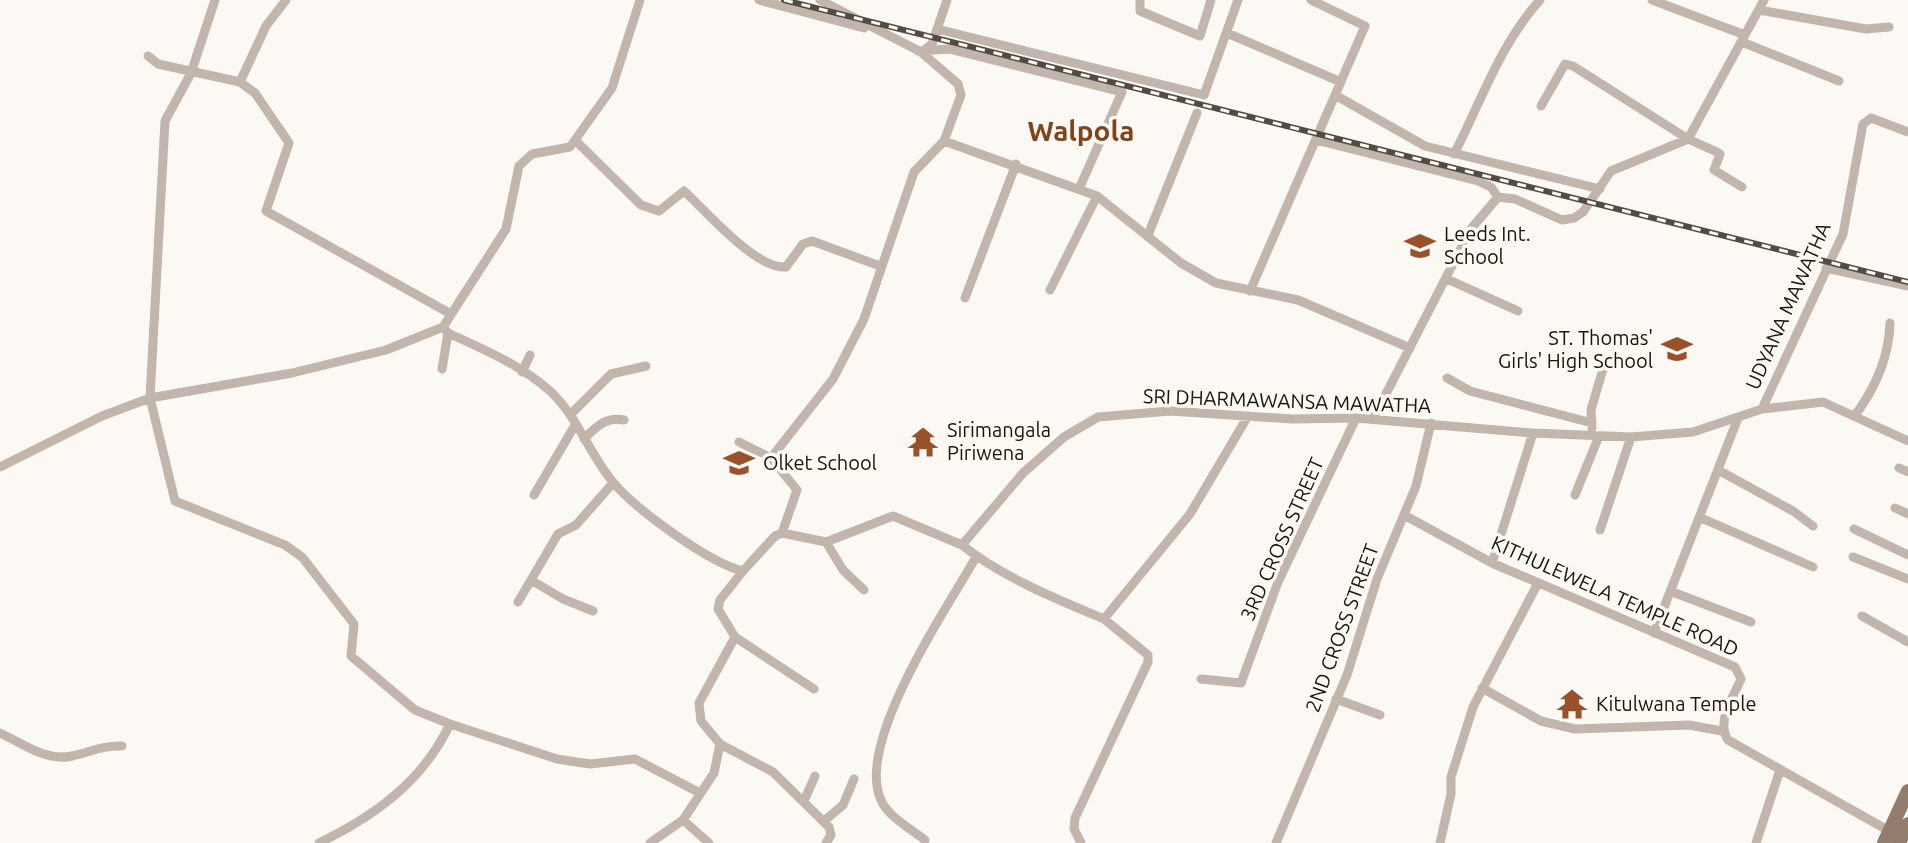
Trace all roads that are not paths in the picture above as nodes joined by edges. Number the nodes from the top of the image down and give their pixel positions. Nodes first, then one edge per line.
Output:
1 (215, 0) edge
2 (286, 0) edge
3 (640, 0) edge
4 (759, 0) edge
5 (820, 0) edge
6 (947, 0) edge
7 (1140, 0) edge
8 (1211, 0) edge
9 (1238, 0) edge
10 (1313, 0) edge
11 (1540, 0) edge
12 (1652, 0) edge
13 (1764, 0) edge
14 (1759, 10) junction
15 (1889, 27) dead end
16 (937, 29) junction
17 (1227, 33) junction
18 (1744, 39) junction
19 (921, 52) junction
20 (148, 56) dead end
21 (191, 73) junction
22 (1839, 81) dead end
23 (240, 82) junction
24 (1341, 82) junction
25 (1335, 95) junction
26 (1541, 106) dead end
27 (1197, 113) dead end
28 (1908, 132) edge
29 (1688, 139) junction
30 (1316, 140) junction
31 (576, 141) junction
32 (944, 141) junction
33 (1454, 154) junction
34 (1016, 164) junction
35 (1742, 187) dead end
36 (1079, 189) junction
37 (1600, 189) junction
38 (1097, 196) junction
39 (1498, 197) junction
40 (1148, 235) junction
41 (880, 266) junction
42 (1826, 268) junction
43 (1447, 279) junction
44 (1908, 286) edge
45 (1050, 290) dead end
46 (1250, 291) junction
47 (965, 298) dead end
48 (1518, 311) dead end
49 (451, 314) junction
50 (1890, 323) dead end
51 (446, 330) junction
52 (1410, 348) junction
53 (530, 355) dead end
54 (646, 366) dead end
55 (442, 369) dead end
56 (1603, 369) dead end
57 (522, 372) junction
58 (1447, 378) dead end
59 (150, 398) junction
60 (1762, 409) junction
61 (1856, 414) junction
62 (570, 415) junction
63 (1248, 416) junction
64 (1356, 418) junction
65 (1738, 418) junction
66 (1373, 419) junction
67 (624, 420) dead end
68 (1431, 423) junction
69 (1592, 423) junction
70 (575, 425) junction
71 (1533, 433) junction
72 (1595, 436) junction
73 (1631, 437) junction
74 (584, 439) junction
75 (1908, 441) edge
76 (739, 442) dead end
77 (771, 458) junction
78 (0, 467) edge
79 (1718, 470) junction
80 (613, 483) junction
81 (534, 495) dead end
82 (1575, 495) dead end
83 (1895, 508) dead end
84 (1908, 514) edge
85 (1404, 515) junction
86 (1699, 517) junction
87 (1813, 526) dead end
88 (1854, 529) dead end
89 (1600, 530) dead end
90 (782, 533) junction
91 (826, 542) junction
92 (962, 545) junction
93 (1908, 555) edge
94 (976, 557) junction
95 (1853, 557) dead end
96 (1492, 563) junction
97 (1813, 567) dead end
98 (743, 571) junction
99 (1908, 579) edge
100 (531, 580) junction
101 (1538, 583) junction
102 (864, 590) dead end
103 (1670, 591) junction
104 (518, 602) dead end
105 (593, 611) dead end
106 (1862, 616) dead end
107 (1104, 619) junction
108 (1751, 622) dead end
109 (1654, 633) junction
110 (735, 637) junction
111 (1908, 642) edge
112 (1201, 679) dead end
113 (1482, 688) junction
114 (814, 689) dead end
115 (1336, 699) junction
116 (1380, 715) dead end
117 (450, 724) junction
118 (1722, 731) junction
119 (0, 733) edge
120 (720, 744) junction
121 (122, 746) dead end
122 (1780, 770) junction
123 (815, 776) dead end
124 (854, 779) dead end
125 (1908, 791) edge
126 (700, 793) junction
127 (804, 801) junction
128 (683, 820) junction
129 (824, 821) junction
130 (1896, 836) edge
131 (925, 840) dead end
132 (319, 843) edge
133 (650, 843) edge
134 (709, 843) edge
135 (826, 843) edge
136 (1081, 843) edge
137 (1276, 843) edge
138 (1440, 843) edge
139 (1756, 843) edge

1 - 21 street
2 - 23 street
3 - 31 street
4 - 19 street
5 - 19 street
6 - 16 street
7 - 8 street
9 - 17 street
10 - 24 street
11 - 33 street
12 - 18 street
13 - 14 street
14 - 15 street
14 - 18 street
16 - 17 street
16 - 19 street
17 - 24 street
18 - 22 street
18 - 29 street
19 - 32 street
19 - 36 street
20 - 21 street
21 - 23 street
21 - 59 street
23 - 49 street
24 - 25 street
25 - 30 street
25 - 33 street
26 - 29 street
27 - 40 street
28 - 42 street, UDYANA MAWATHA
29 - 35 street
29 - 37 street
30 - 39 street
30 - 46 street
31 - 41 street
31 - 49 street
32 - 34 street
32 - 41 street
33 - 37 street
34 - 36 street
34 - 47 street
36 - 38 street
37 - 39 street
38 - 40 street
38 - 45 street
39 - 43 street
40 - 46 street
41 - 77 street
42 - 44 street
42 - 60 street, UDYANA MAWATHA
43 - 48 street
43 - 52 street
46 - 52 street
49 - 51 street
50 - 61 street
51 - 55 street
51 - 57 street
51 - 59 street
52 - 66 street
53 - 57 street
54 - 62 street
56 - 69 street
57 - 62 street
58 - 69 street
59 - 78 street
59 - 117 street
60 - 61 street, SRI DHARMAWANSA MAWATHA
60 - 65 street, SRI DHARMAWANSA MAWATHA
61 - 75 street, SRI DHARMAWANSA MAWATHA
62 - 70 street
63 - 64 street, SRI DHARMAWANSA MAWATHA
63 - 92 street, SRI DHARMAWANSA MAWATHA
63 - 107 street
64 - 66 street, SRI DHARMAWANSA MAWATHA
64 - 112 street, 3RD CROSS STREET
65 - 73 street, SRI DHARMAWANSA MAWATHA
65 - 79 street
66 - 68 street, SRI DHARMAWANSA MAWATHA
67 - 74 street
68 - 71 street, SRI DHARMAWANSA MAWATHA
68 - 85 street, 2ND CROSS STREET
69 - 72 street
70 - 74 street
70 - 81 street
71 - 72 street, SRI DHARMAWANSA MAWATHA
71 - 96 street
72 - 73 street, SRI DHARMAWANSA MAWATHA
72 - 82 street
73 - 89 street
74 - 80 street
76 - 77 street
77 - 90 street
79 - 86 street
79 - 87 street
80 - 98 street
80 - 100 street
83 - 84 street
85 - 96 street, KITHULEWELA TEMPLE ROAD
85 - 115 street, 2ND CROSS STREET
86 - 97 street
86 - 103 street
88 - 93 street
90 - 91 street
90 - 98 street
91 - 92 street
91 - 102 street
92 - 94 street
94 - 107 street
94 - 131 street
95 - 99 street
96 - 101 street, KITHULEWELA TEMPLE ROAD
98 - 110 street
100 - 104 street
100 - 105 street
101 - 109 street, KITHULEWELA TEMPLE ROAD
101 - 113 street
103 - 108 street
103 - 109 street
106 - 111 street
107 - 136 street
109 - 118 street, KITHULEWELA TEMPLE ROAD
110 - 114 street
110 - 120 street
113 - 118 street
113 - 138 street
115 - 116 street
115 - 137 street, 2ND CROSS STREET
117 - 126 street
117 - 132 street
118 - 122 street
119 - 121 street
120 - 126 street
120 - 127 street
122 - 130 street
122 - 139 street
123 - 127 street
124 - 129 street
125 - 130 main road
126 - 128 street
127 - 129 street
128 - 133 street
128 - 134 street
129 - 135 street

